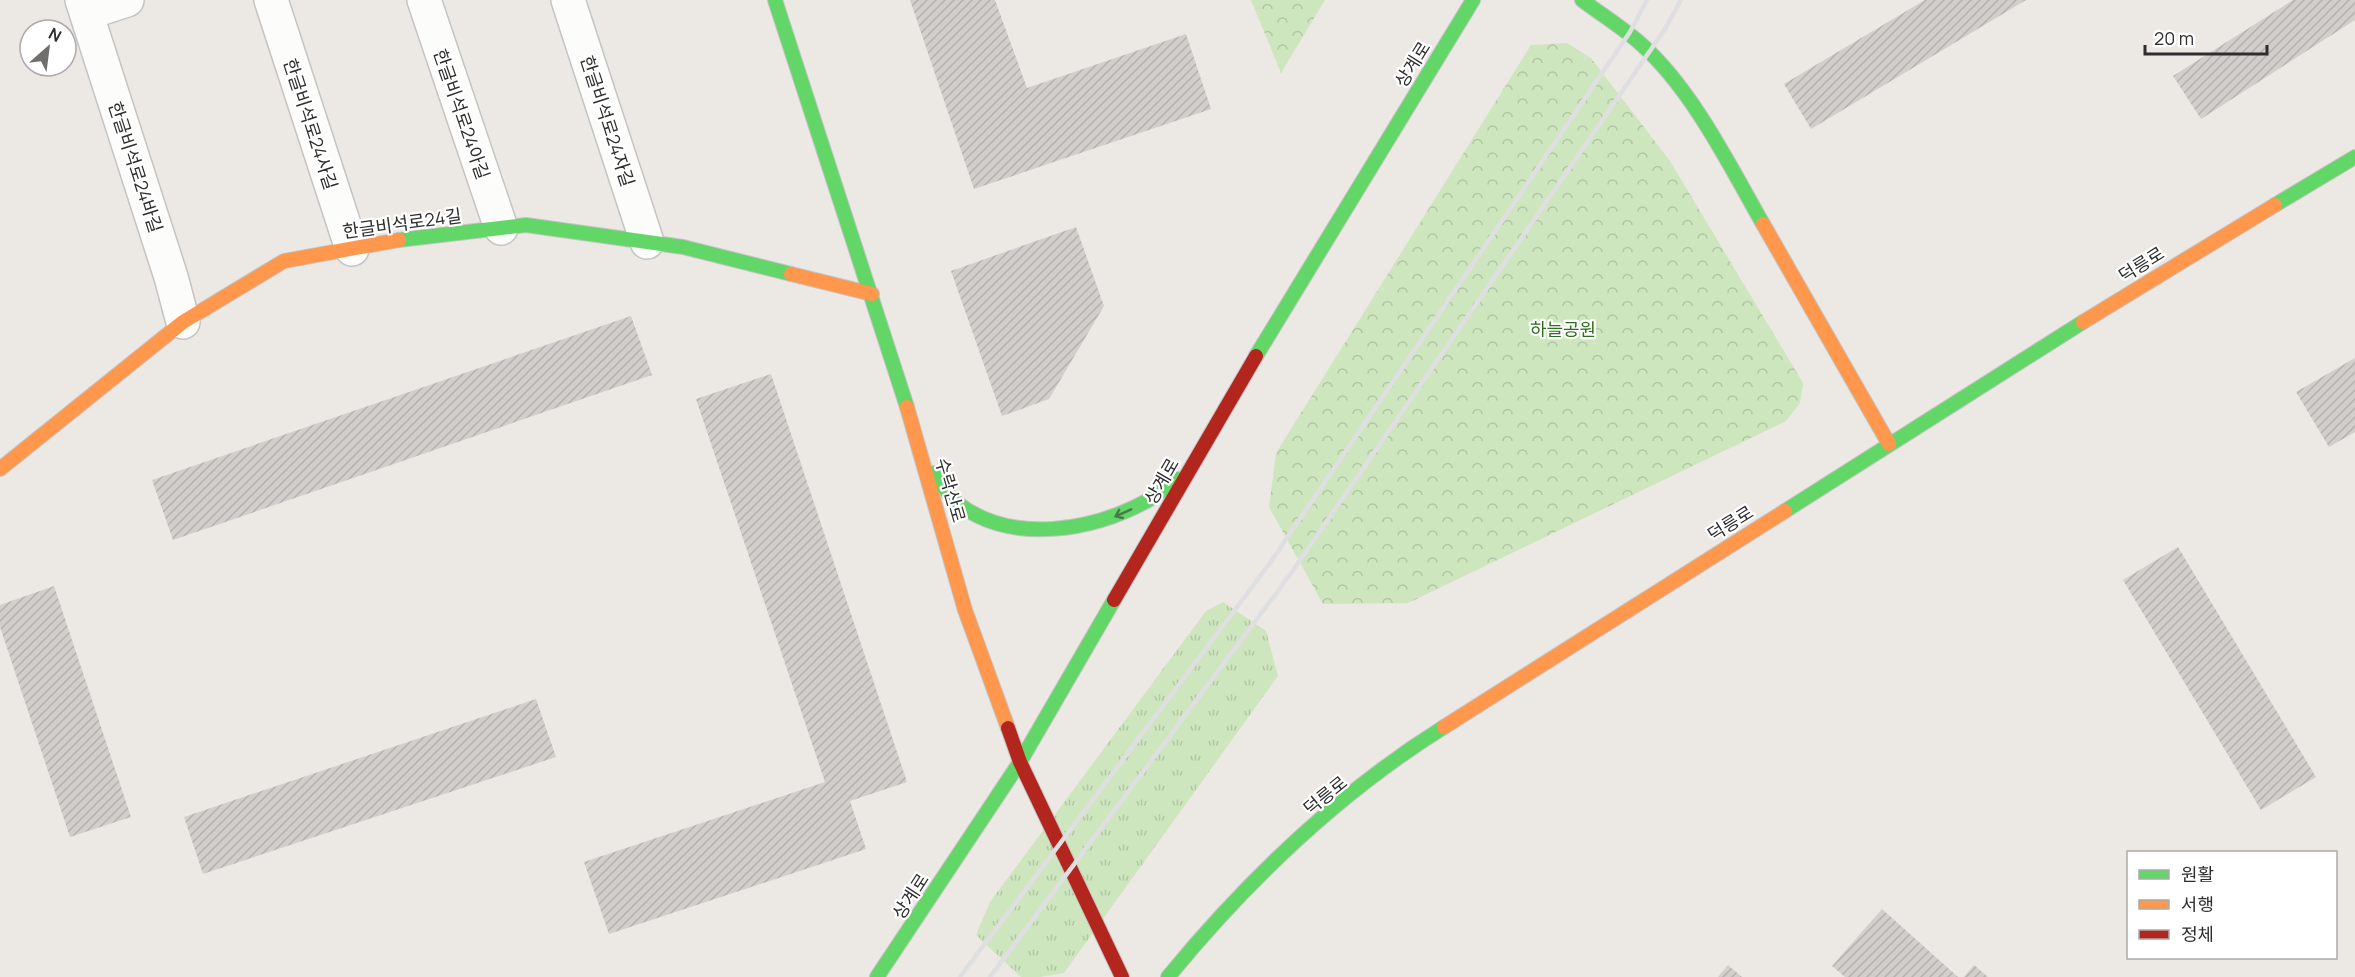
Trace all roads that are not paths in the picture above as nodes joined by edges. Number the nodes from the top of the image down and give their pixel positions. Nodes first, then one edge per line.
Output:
1 (127, 0) edge
2 (271, 0) edge
3 (424, 0) edge
4 (568, 0) edge
5 (775, 0) edge
6 (1473, 0) edge
7 (1582, 0) edge
8 (84, 7) edge
9 (2355, 157) edge
10 (501, 228) junction
11 (647, 242) junction
12 (352, 249) junction
13 (872, 294) junction
14 (183, 322) junction
15 (917, 437) junction
16 (1889, 444) junction
17 (0, 469) edge
18 (1189, 470) junction
19 (1020, 762) junction
20 (877, 977) edge
21 (1122, 977) edge
22 (1168, 977) edge

1 - 8 street, 한글비석로24바길
2 - 12 street, 한글비석로24사길
3 - 10 street, 한글비석로24아길
4 - 11 street, 한글비석로24자길
5 - 13 main road, 수락산로
6 - 18 main road, 상계로
7 - 16 main road
8 - 14 street, 한글비석로24바길
9 - 16 main road, 덕릉로
10 - 11 main road, 한글비석로24길
10 - 12 main road, 한글비석로24길
11 - 13 main road, 한글비석로24길
12 - 14 main road, 한글비석로24길
13 - 15 main road, 수락산로
14 - 17 main road, 한글비석로24길
18 -> 15 main road
15 - 19 main road, 수락산로
16 - 22 main road, 덕릉로
18 - 19 main road, 상계로
19 - 20 main road, 상계로
19 - 21 main road, 수락산로

